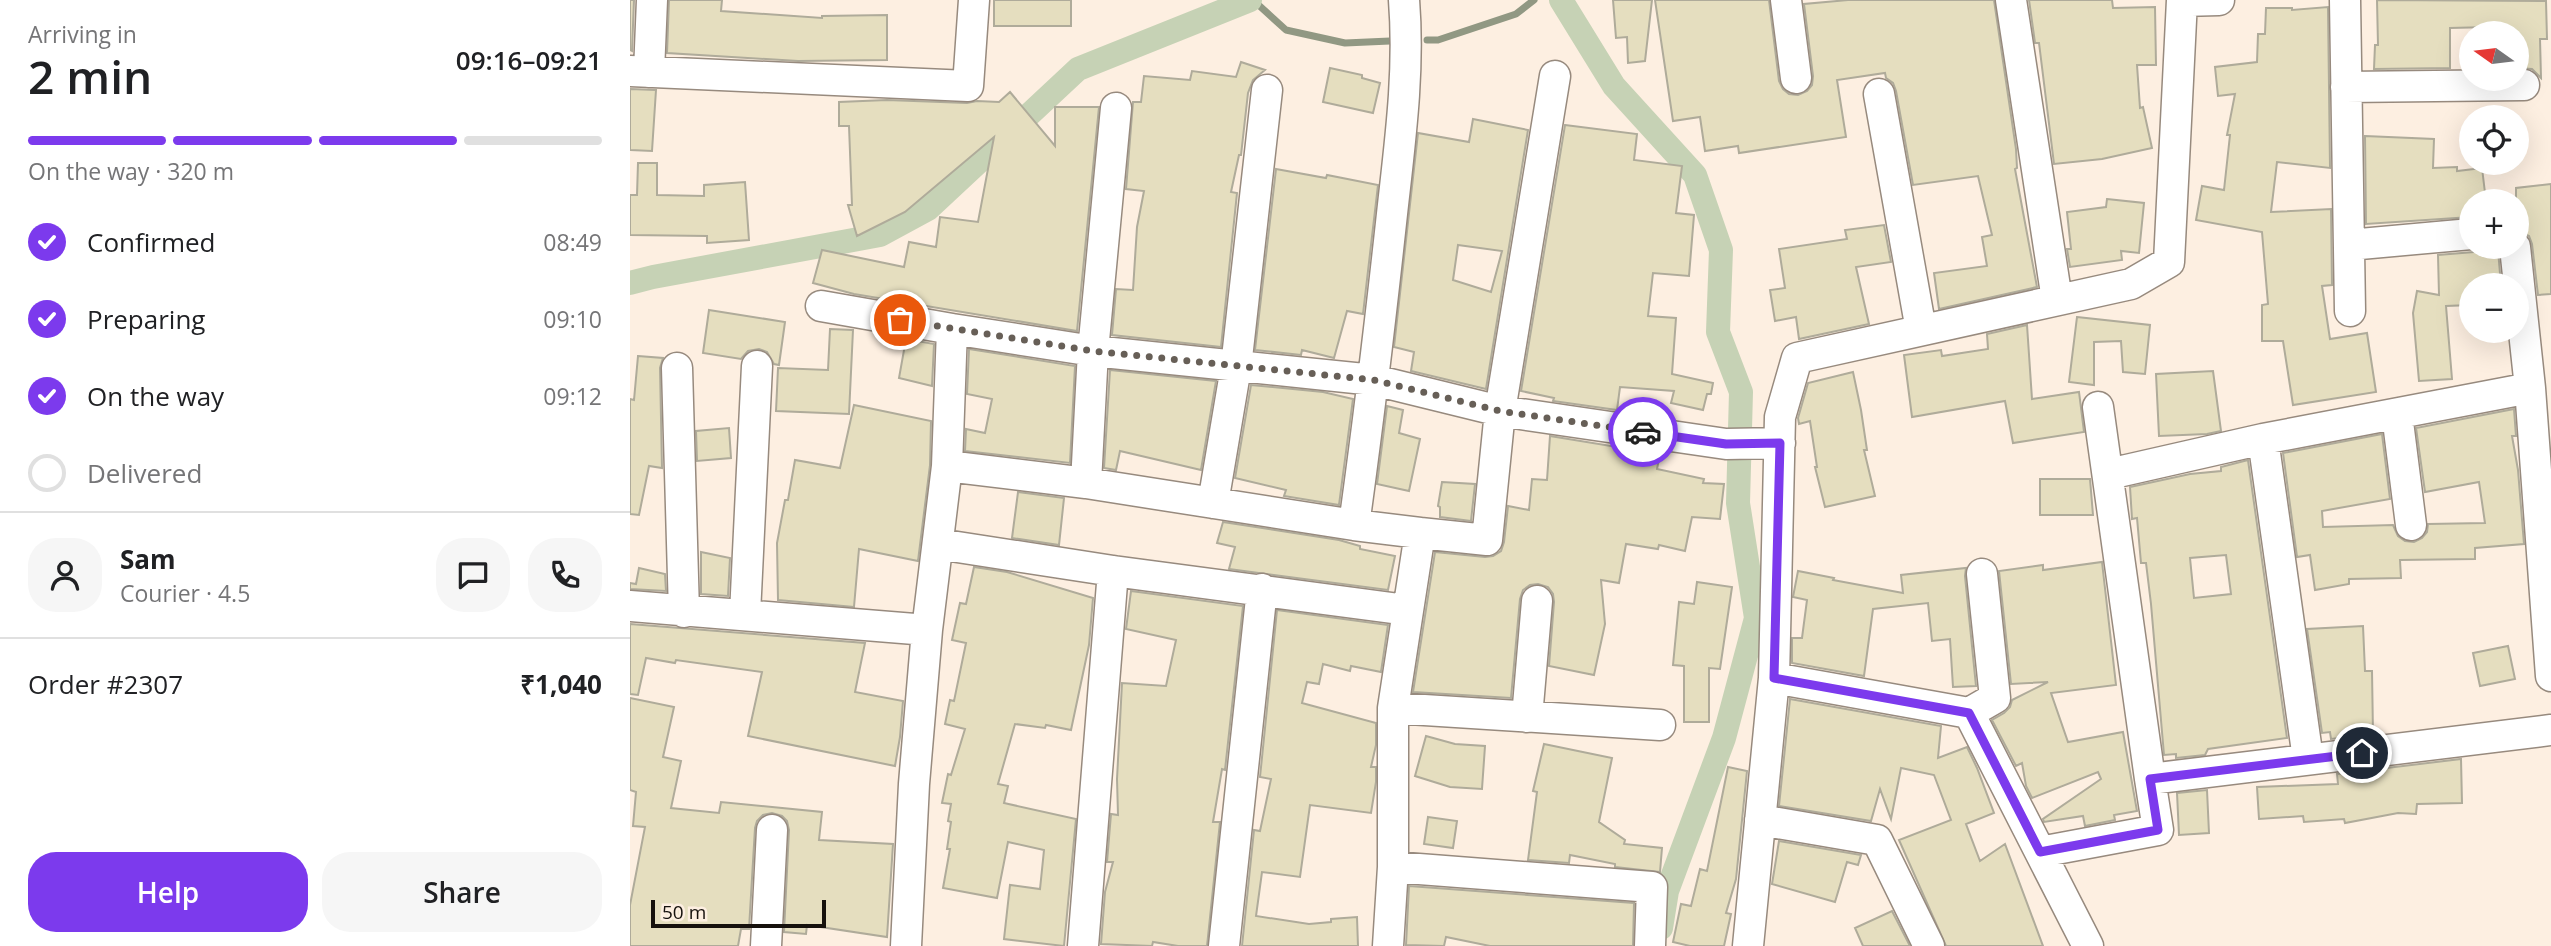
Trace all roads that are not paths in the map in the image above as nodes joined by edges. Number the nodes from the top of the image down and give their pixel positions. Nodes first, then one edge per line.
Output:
1 (652, 0) edge
2 (974, 0) edge
3 (1404, 0) edge
4 (1786, 0) edge
5 (2011, 0) edge
6 (2219, 0) edge
7 (2345, 0) edge
8 (2182, 1) edge
9 (640, 71) edge
10 (1555, 76) dead end
11 (1796, 78) dead end
12 (2459, 86) edge
13 (2346, 87) junction
14 (1267, 90) dead end
15 (1879, 94) dead end
16 (1116, 108) dead end
17 (2459, 234) edge
18 (2349, 246) junction
19 (2516, 259) edge
20 (2057, 300) junction
21 (821, 306) dead end
22 (2350, 311) dead end
23 (952, 329) junction
24 (1921, 330) junction
25 (1093, 351) junction
26 (757, 366) dead end
27 (1236, 367) junction
28 (677, 368) dead end
29 (1374, 380) junction
30 (2530, 388) junction
31 (2098, 407) dead end
32 (1500, 411) junction
33 (2397, 414) junction
34 (2263, 439) junction
35 (1779, 443) junction
36 (947, 467) junction
37 (2109, 474) junction
38 (1086, 483) junction
39 (1213, 503) junction
40 (1354, 525) junction
41 (2411, 525) dead end
42 (1420, 533) junction
43 (938, 544) junction
44 (1113, 571) junction
45 (1982, 574) dead end
46 (1262, 589) junction
47 (1537, 601) dead end
48 (630, 606) edge
49 (1407, 610) junction
50 (684, 612) junction
51 (745, 614) junction
52 (927, 630) junction
53 (2551, 676) edge
54 (1774, 678) junction
55 (1393, 708) junction
56 (1969, 713) junction
57 (1527, 717) junction
58 (1660, 725) dead end
59 (2551, 730) edge
60 (2308, 759) junction
61 (2150, 779) junction
62 (1760, 820) junction
63 (772, 830) dead end
64 (2040, 852) junction
65 (1393, 867) junction
66 (766, 946) edge
67 (906, 946) edge
68 (1083, 946) edge
69 (1224, 946) edge
70 (1388, 946) edge
71 (1650, 946) edge
72 (1748, 946) edge
73 (1929, 946) edge
74 (2088, 946) edge

1 - 9 street
2 - 9 street
3 - 29 street
4 - 11 street
5 - 20 street
6 - 8 street
7 - 13 street
8 - 20 street
10 - 32 street
12 - 13 street
13 - 18 street
14 - 27 street
15 - 24 street
16 - 25 street
17 - 18 street
18 - 22 street
19 - 30 street
20 - 24 street
21 - 23 street
23 - 25 street
23 - 36 street
24 - 35 street
25 - 27 street
25 - 38 street
26 - 51 street
27 - 29 street
27 - 39 street
28 - 50 street
29 - 32 street
29 - 40 street
30 - 33 street
30 - 53 street
31 - 37 street
32 - 35 street
32 - 42 street
33 - 34 street
33 - 41 street
34 - 37 street
34 - 60 street
35 - 54 street
36 - 38 street
36 - 43 street
37 - 61 street
38 - 39 street
39 - 40 street
40 - 42 street
42 - 49 street
43 - 44 street
43 - 52 street
44 - 46 street
44 - 68 street
45 - 56 street
46 - 49 street
46 - 69 street
47 - 57 street
48 - 50 street
49 - 55 street
50 - 51 street
51 - 52 street
52 - 67 street
54 - 56 street
54 - 62 street
55 - 57 street
55 - 65 street
56 - 64 street
57 - 58 street
59 - 60 street
60 - 61 street
61 - 64 street
62 - 72 street
62 - 73 street
63 - 66 street
64 - 74 street
65 - 70 street
65 - 71 street

